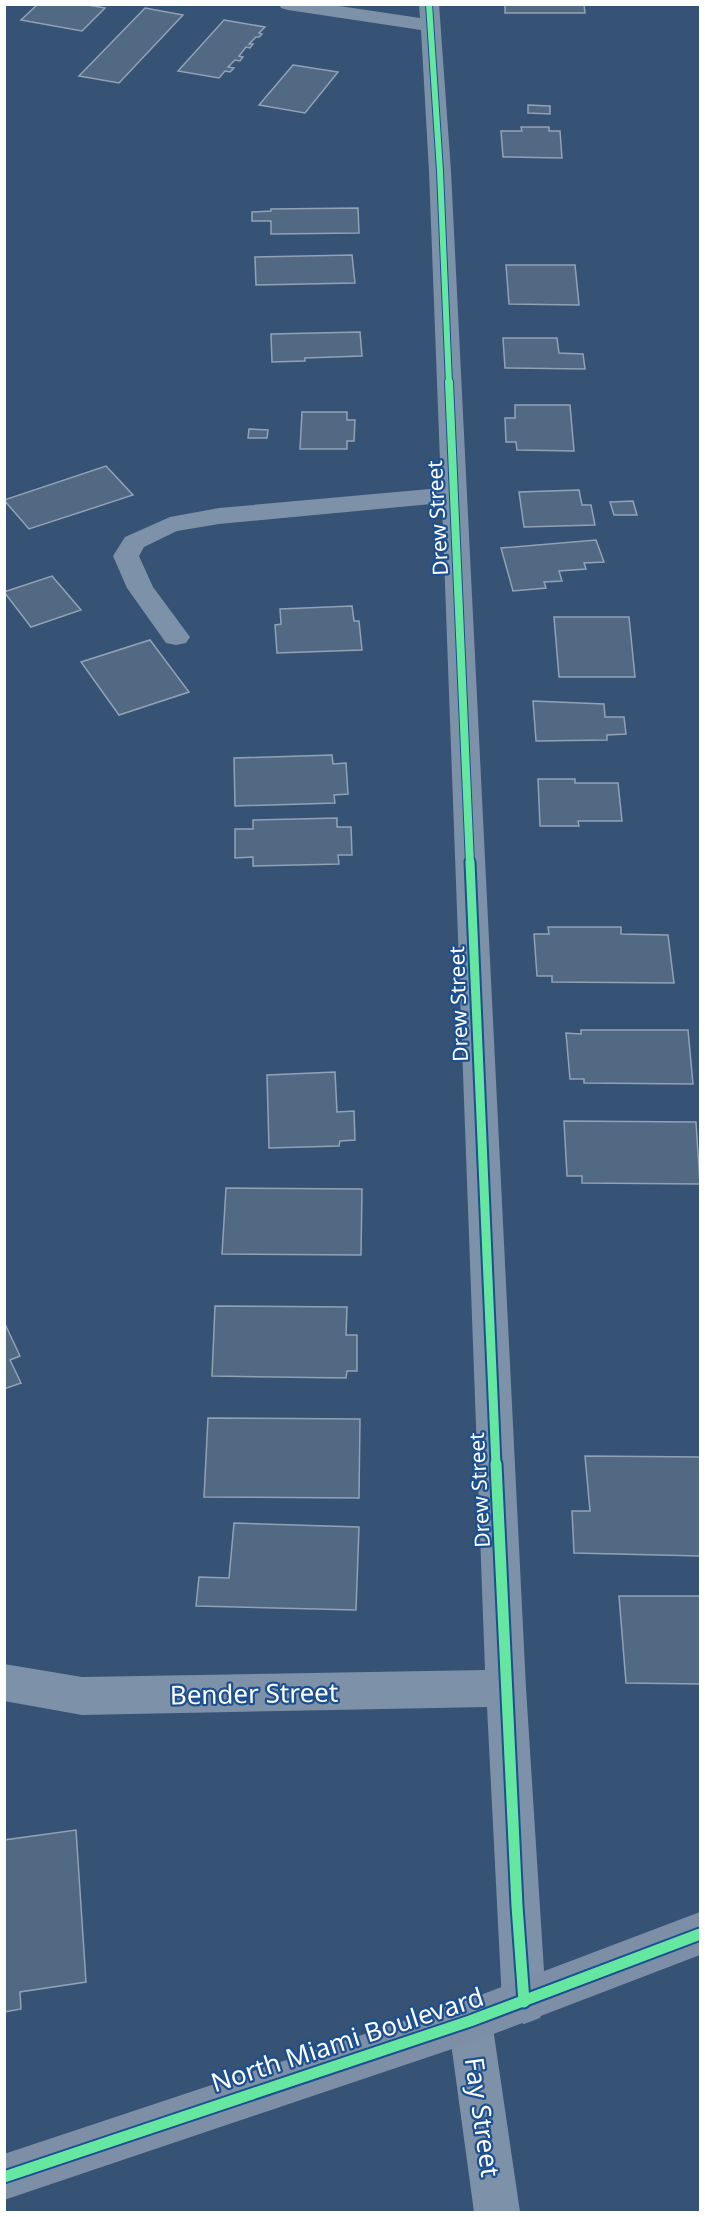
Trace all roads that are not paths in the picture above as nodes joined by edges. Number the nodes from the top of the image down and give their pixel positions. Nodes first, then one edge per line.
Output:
1 (288, 4) edge
2 (430, 15) edge
3 (454, 494) junction
4 (176, 637) dead end
5 (4, 1682) edge
6 (506, 1688) junction
7 (700, 1934) edge
8 (524, 2002) junction
9 (470, 2021) junction
10 (4, 2177) edge
11 (497, 2212) edge

1 - 2 street
2 - 3 street, Drew Street
3 - 4 street
3 - 6 street, Drew Street
5 - 6 street, Bender Street
6 - 8 street, Drew Street
7 - 8 main road, North Miami Boulevard
8 - 9 main road, North Miami Boulevard
9 - 10 main road, North Miami Boulevard
9 - 11 street, Fay Street

